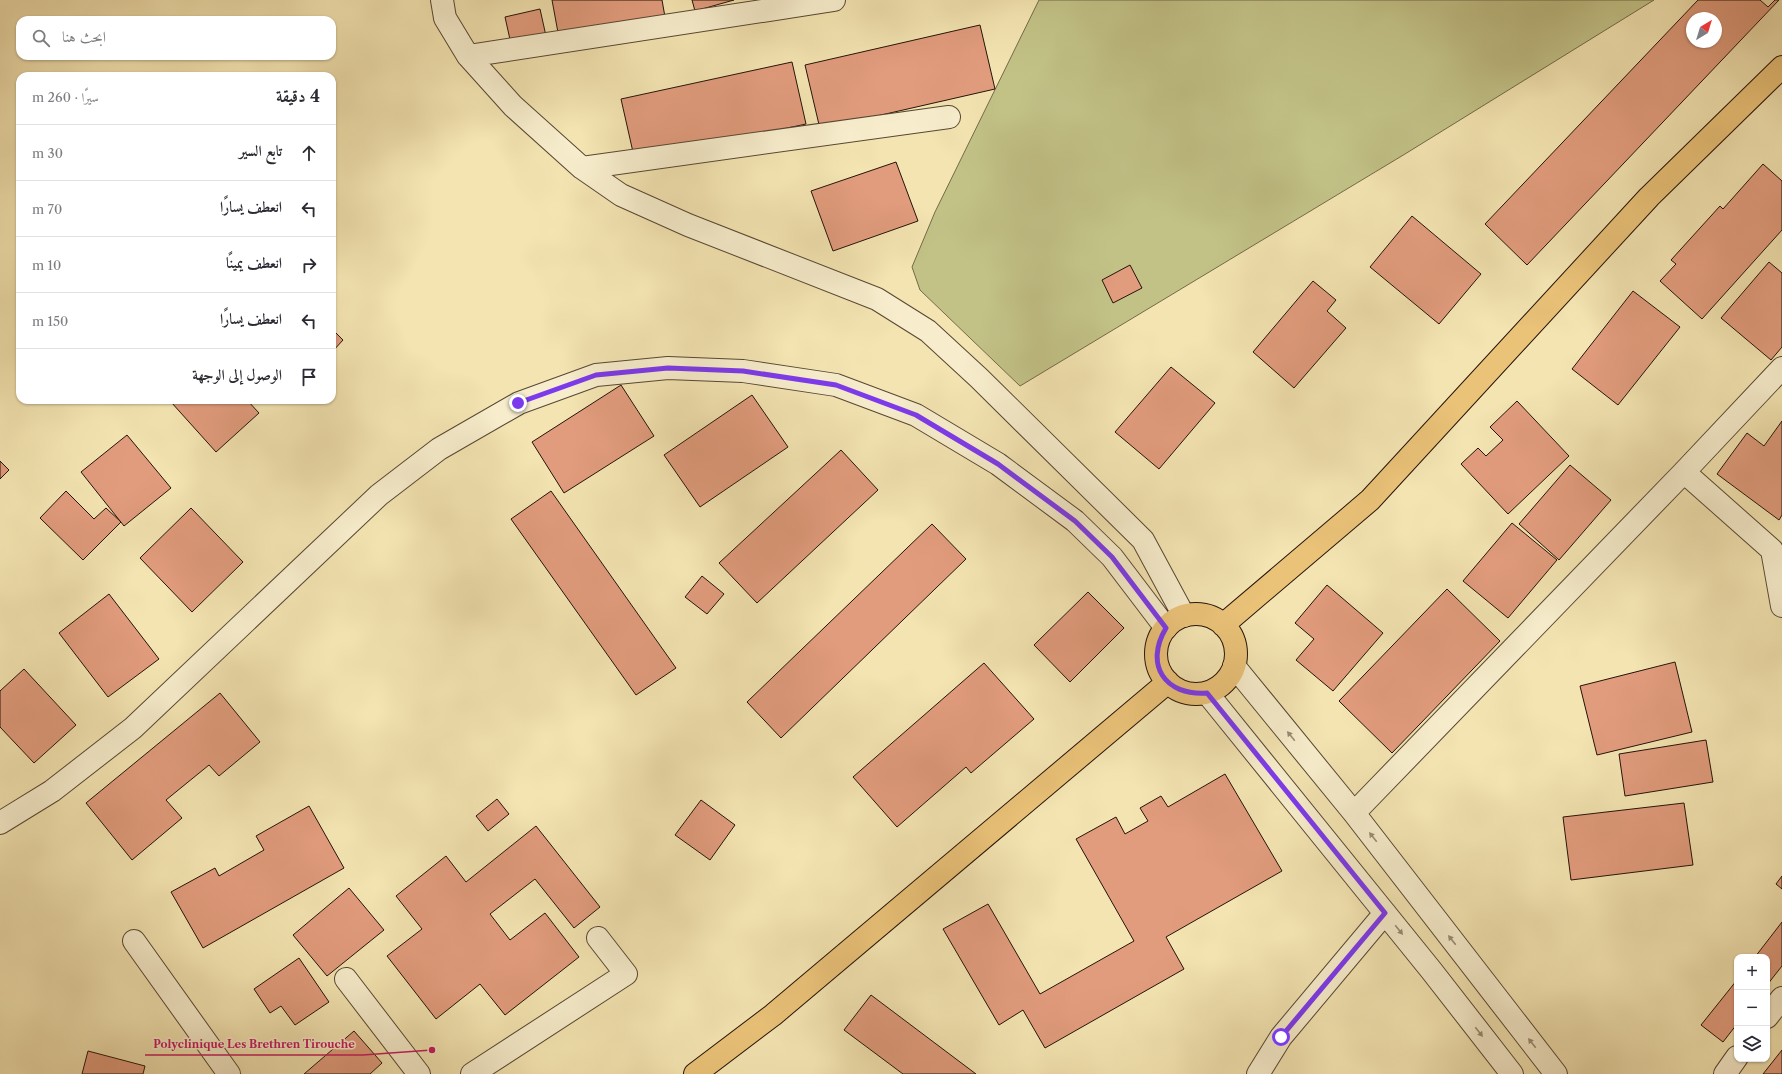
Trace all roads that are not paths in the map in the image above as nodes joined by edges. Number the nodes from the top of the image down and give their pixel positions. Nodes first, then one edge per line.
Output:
1 (442, 0) edge
2 (834, 0) edge
3 (468, 56) junction
4 (1782, 67) edge
5 (949, 117) dead end
6 (582, 168) junction
7 (1782, 368) edge
8 (1684, 472) junction
9 (1782, 606) edge
10 (1184, 616) junction
11 (1223, 625) junction
12 (1166, 628) junction
13 (1234, 666) junction
14 (1168, 682) junction
15 (1207, 693) junction
16 (1354, 813) junction
17 (0, 823) edge
18 (1385, 913) junction
19 (598, 938) dead end
20 (134, 941) dead end
21 (346, 979) dead end
22 (1782, 998) edge
23 (1770, 1014) edge
24 (1734, 1061) edge
25 (229, 1074) edge
26 (419, 1074) edge
27 (472, 1074) edge
28 (695, 1074) edge
29 (1258, 1074) edge
30 (1512, 1074) edge
31 (1556, 1074) edge
32 (1724, 1074) edge

1 - 3 street
2 - 3 street
3 - 6 street
4 - 11 main road
5 - 6 street
6 - 10 street
7 - 8 street
8 - 9 street
8 - 16 street
10 - 11 main road
10 - 12 main road
11 - 13 main road
12 - 14 main road
12 - 17 street
13 - 15 main road
16 -> 13 street
14 - 15 main road
14 - 28 main road
15 - 18 street
31 -> 16 street
18 - 29 street
18 -> 30 street
19 - 27 street
20 - 25 street
21 - 26 street
22 - 23 street
24 - 32 street

